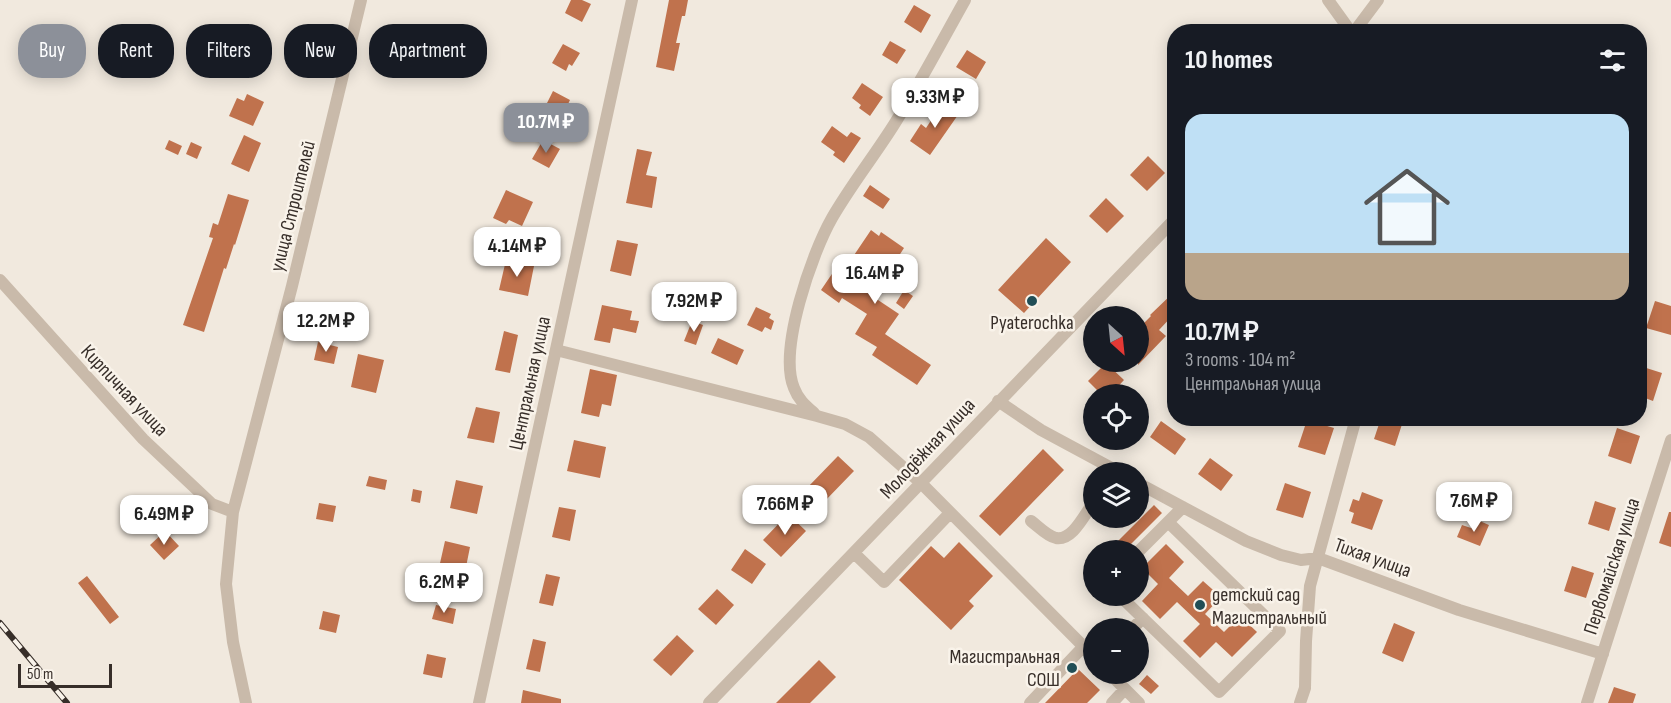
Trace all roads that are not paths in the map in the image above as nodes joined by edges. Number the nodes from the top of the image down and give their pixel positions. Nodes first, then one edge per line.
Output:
1 (361, 0) edge
2 (632, 0) edge
3 (965, 0) edge
4 (1328, 0) edge
5 (1378, 0) edge
6 (1347, 24) edge
7 (1359, 24) edge
8 (1167, 227) edge
9 (0, 280) edge
10 (556, 350) junction
11 (998, 401) junction
12 (817, 416) junction
13 (1354, 426) edge
14 (1671, 440) edge
15 (1099, 462) edge
16 (921, 483) junction
17 (1149, 489) edge
18 (1183, 507) junction
19 (233, 512) junction
20 (950, 513) junction
21 (1083, 517) edge
22 (1031, 521) dead end
23 (1168, 522) junction
24 (1149, 541) edge
25 (854, 553) junction
26 (1318, 558) junction
27 (1130, 606) edge
28 (1143, 618) edge
29 (1149, 624) edge
30 (1083, 647) joint
31 (1603, 654) junction
32 (1120, 684) edge
33 (1125, 689) junction
34 (246, 703) edge
35 (480, 703) edge
36 (709, 703) edge
37 (1030, 703) edge
38 (1112, 703) edge
39 (1139, 703) edge
40 (1300, 703) edge
41 (1587, 703) edge

1 - 19 street, улица Строителей
2 - 10 street, Центральная улица
3 - 12 street
4 - 6 street
5 - 7 street
8 - 11 street, Молодёжная улица
9 - 19 street, Кирпичная улица
10 - 12 street
10 - 35 street, Центральная улица
11 - 15 street
11 - 16 street, Молодёжная улица
12 - 16 street
13 - 26 street
14 - 31 street, Первомайская улица
16 - 20 street
16 - 25 street, Молодёжная улица
17 - 18 street, Тихая улица
18 - 23 street
18 - 26 street, Тихая улица
19 - 34 street, улица Строителей
20 - 25 street
20 - 30 street
21 - 22 street
23 - 24 street
23 - 29 street
25 - 36 street, Молодёжная улица
26 - 31 street, Тихая улица
26 - 40 street
27 - 28 street
30 - 37 street
31 - 41 street, Первомайская улица
32 - 33 street
33 - 38 street
33 - 39 street

